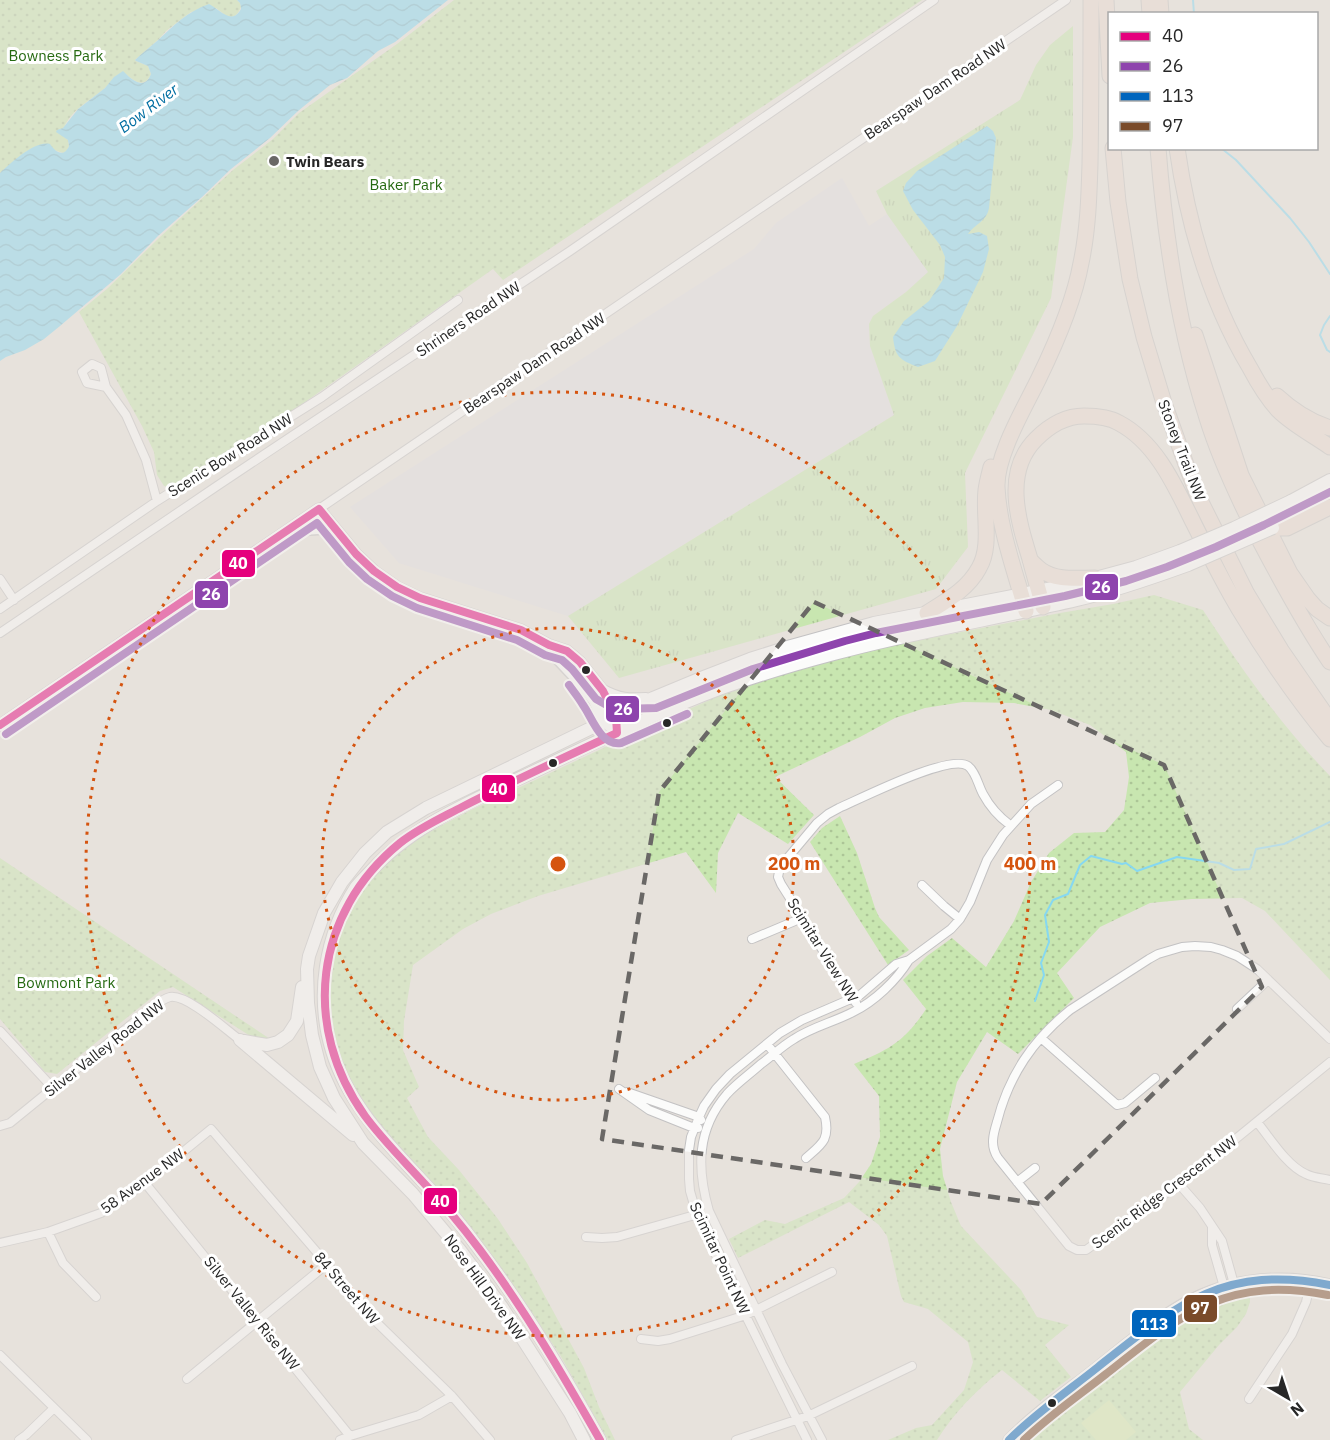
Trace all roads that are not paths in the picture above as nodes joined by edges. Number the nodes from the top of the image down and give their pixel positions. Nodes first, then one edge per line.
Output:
1 (934, 0) edge
2 (1066, 0) edge
3 (1090, 0) edge
4 (1106, 0) edge
5 (1108, 39) edge
6 (1113, 150) edge
7 (1158, 150) edge
8 (1177, 150) edge
9 (1168, 239) junction
10 (458, 300) dead end
11 (1246, 362) junction
12 (1039, 378) junction
13 (106, 387) dead end
14 (1330, 428) edge
15 (1330, 447) edge
16 (1330, 480) edge
17 (1330, 499) edge
18 (158, 501) junction
19 (1330, 507) edge
20 (320, 509) junction
21 (1299, 518) junction
22 (334, 528) junction
23 (1274, 528) joint
24 (285, 531) junction
25 (1030, 560) junction
26 (1095, 578) junction
27 (0, 579) edge
28 (1039, 591) junction
29 (1022, 594) junction
30 (14, 600) junction
31 (1043, 607) junction
32 (0, 609) edge
33 (1026, 611) junction
34 (927, 613) junction
35 (1330, 618) edge
36 (0, 633) edge
37 (549, 645) junction
38 (1330, 662) edge
39 (603, 691) junction
40 (653, 698) junction
41 (610, 719) junction
42 (1330, 721) edge
43 (0, 725) edge
44 (617, 733) junction
45 (1330, 739) edge
46 (1058, 785) dead end
47 (1010, 825) junction
48 (922, 885) dead end
49 (802, 918) junction
50 (960, 919) junction
51 (752, 939) dead end
52 (909, 960) junction
53 (307, 969) junction
54 (1268, 980) junction
55 (853, 999) junction
56 (860, 1009) junction
57 (1237, 1009) dead end
58 (0, 1031) edge
59 (1041, 1038) junction
60 (1330, 1039) edge
61 (240, 1040) junction
62 (766, 1044) junction
63 (774, 1054) junction
64 (1330, 1062) edge
65 (1155, 1078) dead end
66 (52, 1088) junction
67 (699, 1117) junction
68 (1257, 1122) junction
69 (0, 1126) edge
70 (707, 1127) junction
71 (694, 1128) junction
72 (211, 1129) joint
73 (363, 1143) junction
74 (806, 1158) dead end
75 (1035, 1168) dead end
76 (1330, 1180) edge
77 (1017, 1182) junction
78 (145, 1183) junction
79 (1179, 1184) junction
80 (708, 1211) junction
81 (697, 1215) junction
82 (48, 1232) junction
83 (586, 1237) dead end
84 (0, 1243) edge
85 (327, 1264) junction
86 (832, 1272) dead end
87 (1311, 1281) junction
88 (1229, 1285) junction
89 (1330, 1285) edge
90 (96, 1297) dead end
91 (756, 1310) junction
92 (746, 1314) junction
93 (258, 1320) junction
94 (641, 1339) dead end
95 (0, 1355) edge
96 (912, 1366) dead end
97 (187, 1379) dead end
98 (452, 1396) junction
99 (1249, 1399) dead end
100 (53, 1409) junction
101 (808, 1416) junction
102 (798, 1420) junction
103 (350, 1436) junction
104 (19, 1440) edge
105 (87, 1440) edge
106 (340, 1440) edge
107 (490, 1440) edge
108 (584, 1440) edge
109 (600, 1440) edge
110 (736, 1440) edge
111 (807, 1440) edge
112 (822, 1440) edge
113 (1009, 1440) edge

1 - 36 street, Shriners Road NW
2 - 20 street, Bearspaw Dam Road NW
3 - 12 highway
4 - 5 highway
6 - 42 highway, Stoney Trail NW
7 - 9 highway
8 - 11 highway
9 - 35 highway
9 - 38 highway
10 - 18 street, Scenic Bow Road NW
11 - 14 highway
11 - 15 highway
12 - 29 highway
12 - 34 highway
13 - 18 street
16 - 26 main road, Nose Hill Drive NW, bridge
17 - 21 main road
18 - 30 street, Scenic Bow Road NW
19 - 21 highway
20 - 22 street
20 - 24 street, Bearspaw Dam Road NW
21 - 23 highway
22 - 24 street
22 - 37 street
23 - 31 main road, Nose Hill Drive NW, bridge
24 - 43 street, Bearspaw Dam Road NW
25 - 26 highway
25 - 28 highway
25 - 45 highway
26 - 28 main road, Nose Hill Drive NW
27 - 30 street
28 - 29 main road, Nose Hill Drive NW
28 - 31 highway
29 - 33 highway
29 - 34 main road, Nose Hill Drive NW
30 - 32 street, Scenic Bow Road NW
31 - 33 main road, Nose Hill Drive NW
33 - 44 main road, Nose Hill Drive NW
34 - 40 main road, Nose Hill Drive NW
37 - 39 street
37 - 41 street
39 - 40 main road
39 - 41 street
40 - 41 main road, Nose Hill Drive NW
41 - 44 street
41 - 53 main road, Nose Hill Drive NW
44 - 109 main road, Nose Hill Drive NW
46 - 47 street, Scimitar Point NW
47 - 49 street, Scimitar View NW
47 - 50 street, Scimitar Point NW
48 - 50 street
49 - 51 street
49 - 55 street, Scimitar View NW
50 - 52 street, Scimitar Point NW
52 - 55 street, Scimitar Point NW
52 - 56 street, Scimitar Point NW
53 - 61 main road
53 - 73 main road, Nose Hill Drive NW
54 - 57 street
54 - 59 street, Scenic Ridge Crescent NW
54 - 60 street, Scenic Ridge Crescent NW
55 - 56 street, Scimitar View NW
55 - 62 street, Scimitar Point NW
56 - 63 street, Scimitar Point NW
58 - 66 street
59 - 65 street
59 - 77 street, Scenic Ridge Crescent NW
61 - 66 street, Silver Valley Road NW
61 - 73 main road
62 - 63 street
62 - 67 street, Scimitar Point NW
63 - 70 street, Scimitar Point NW
63 - 74 street
64 - 68 street, Scenic Ridge Crescent NW
66 - 69 street, Silver Valley Road NW
67 - 70 street
67 - 71 street, Scimitar Point NW
67 - 71 street
68 - 76 street
68 - 79 street, Scenic Ridge Crescent NW
70 - 71 street
70 - 80 street, Scimitar Point NW
71 - 81 street, Scimitar Point NW
72 - 78 street, 58 Avenue NW
72 - 85 street, 84 Street NW
73 - 108 main road, Nose Hill Drive NW
75 - 77 street
77 - 79 street, Scenic Ridge Crescent NW
78 - 82 street, 58 Avenue NW
78 - 93 street, Silver Valley Rise NW
79 - 88 street
80 - 81 street
80 - 91 street, Scimitar Point NW
81 - 83 street
81 - 92 street, Scimitar Point NW
82 - 84 street, 58 Avenue NW
82 - 90 street
85 - 93 street
85 - 98 street, 84 Street NW
86 - 91 street
87 - 88 street
87 - 89 street
87 - 99 street
88 - 113 street
91 - 92 street
91 - 101 street, Scimitar Point NW
92 - 94 street
92 - 102 street, Scimitar Point NW
93 - 97 street
93 - 103 street, Silver Valley Rise NW
95 - 100 street
96 - 101 street
98 - 103 street
98 - 107 street, 84 Street NW
100 - 104 street
100 - 105 street
101 - 102 street
101 - 112 street, Scimitar Point NW
102 - 110 street
102 - 111 street, Scimitar Point NW
103 - 106 street

